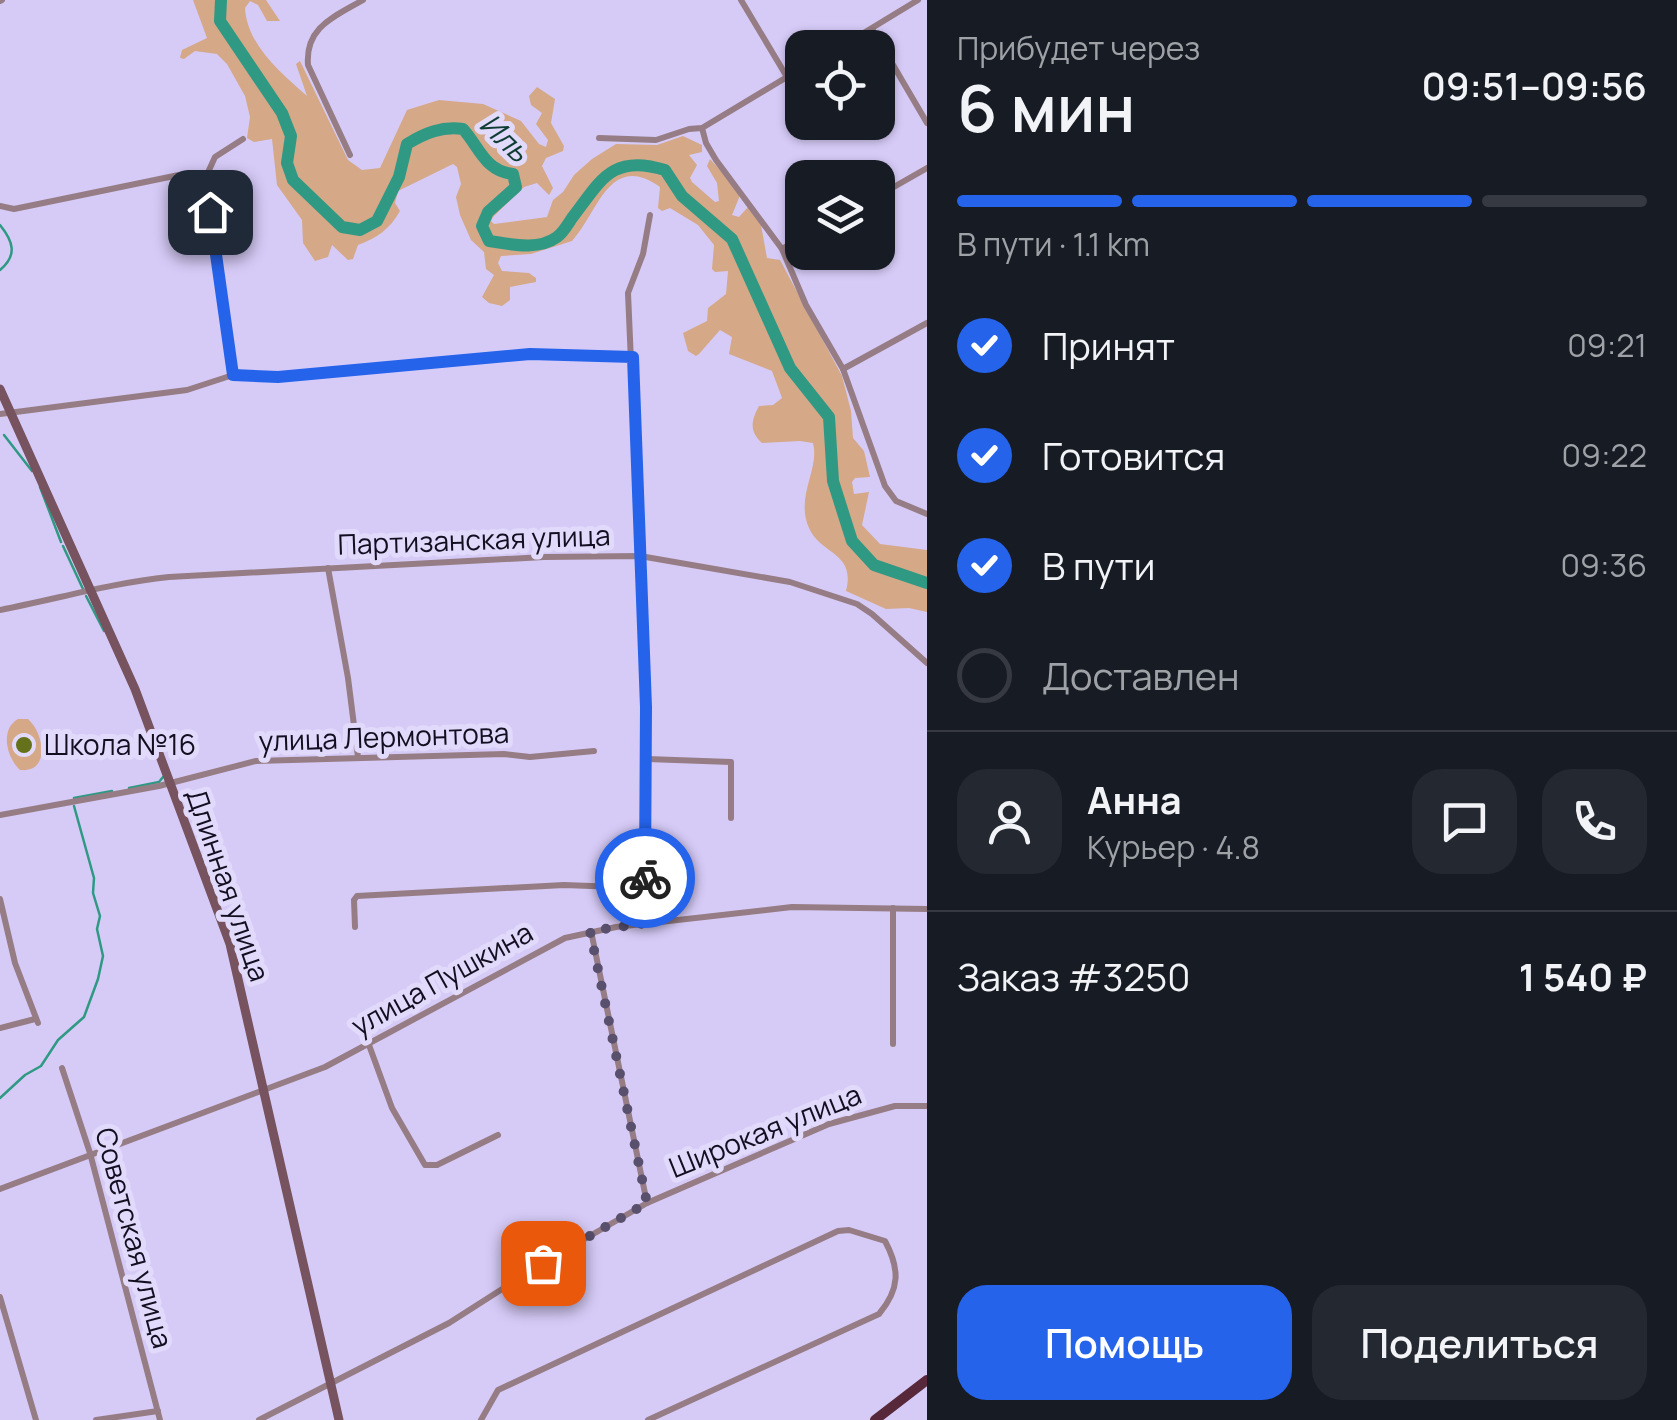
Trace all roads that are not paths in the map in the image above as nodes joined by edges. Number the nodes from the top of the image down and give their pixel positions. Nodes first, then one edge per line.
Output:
1 (363, 0) edge
2 (741, 0) edge
3 (918, 0) edge
4 (872, 29) joint
5 (785, 72) edge
6 (785, 79) edge
7 (927, 123) edge
8 (702, 128) junction
9 (599, 138) dead end
10 (242, 139) dead end
11 (350, 155) dead end
12 (927, 168) edge
13 (205, 178) junction
14 (895, 186) edge
15 (0, 206) edge
16 (650, 214) dead end
17 (785, 247) edge
18 (782, 249) junction
19 (927, 323) edge
20 (633, 357) junction
21 (843, 369) junction
22 (233, 375) junction
23 (0, 389) edge
24 (5, 413) edge
25 (927, 514) edge
26 (640, 556) junction
27 (328, 568) junction
28 (90, 592) junction
29 (0, 610) edge
30 (927, 663) edge
31 (594, 752) dead end
32 (358, 757) junction
33 (647, 759) junction
34 (170, 783) junction
35 (0, 815) edge
36 (731, 818) dead end
37 (645, 888) junction
38 (0, 899) edge
39 (892, 908) junction
40 (927, 909) edge
41 (646, 923) junction
42 (355, 927) dead end
43 (590, 931) junction
44 (0, 1028) edge
45 (893, 1044) dead end
46 (369, 1046) junction
47 (62, 1068) dead end
48 (265, 1088) junction
49 (927, 1106) edge
50 (498, 1135) dead end
51 (90, 1154) junction
52 (0, 1189) edge
53 (647, 1203) junction
54 (0, 1297) edge
55 (927, 1380) edge
56 (331, 1384) junction
57 (159, 1416) edge
58 (36, 1420) edge
59 (96, 1420) edge
60 (259, 1420) edge
61 (340, 1420) edge
62 (482, 1420) edge
63 (648, 1420) edge
64 (875, 1420) edge

1 - 11 street
2 - 5 street
3 - 4 street
4 - 7 street
6 - 8 street
8 - 9 street
8 - 18 street
10 - 13 street
12 - 14 street
13 - 15 street
13 - 22 street
16 - 20 street
17 - 18 street
18 - 21 street
19 - 21 street
20 - 22 street
20 - 26 street
21 - 25 street
22 - 24 street
23 - 24 main road, Длинная улица
24 - 28 main road, Длинная улица
26 - 27 street, Партизанская улица
26 - 30 street, Партизанская улица
26 - 33 street
27 - 28 street, Партизанская улица
27 - 32 street
28 - 29 street, Партизанская улица
28 - 34 main road, Длинная улица
31 - 32 street, улица Лермонтова
32 - 34 street, улица Лермонтова
33 - 36 street
33 - 37 street
34 - 35 street, улица Лермонтова
34 - 48 main road, Длинная улица
37 - 41 street
37 - 42 street
38 - 44 street
39 - 40 street, улица Пушкина
39 - 41 street, улица Пушкина
39 - 45 street
41 - 43 street, улица Пушкина
43 - 46 street, улица Пушкина
43 - 53 street
46 - 48 street, улица Пушкина
46 - 50 street
47 - 51 street, Советская улица
48 - 51 street, улица Пушкина
48 - 56 main road, Длинная улица
49 - 53 street, Широкая улица
51 - 52 street, улица Пушкина
51 - 57 street, Советская улица
53 - 56 street, Широкая улица
54 - 58 street
55 - 64 highway
56 - 60 street, Широкая улица
56 - 61 main road, Длинная улица
57 - 59 street
62 - 63 street

